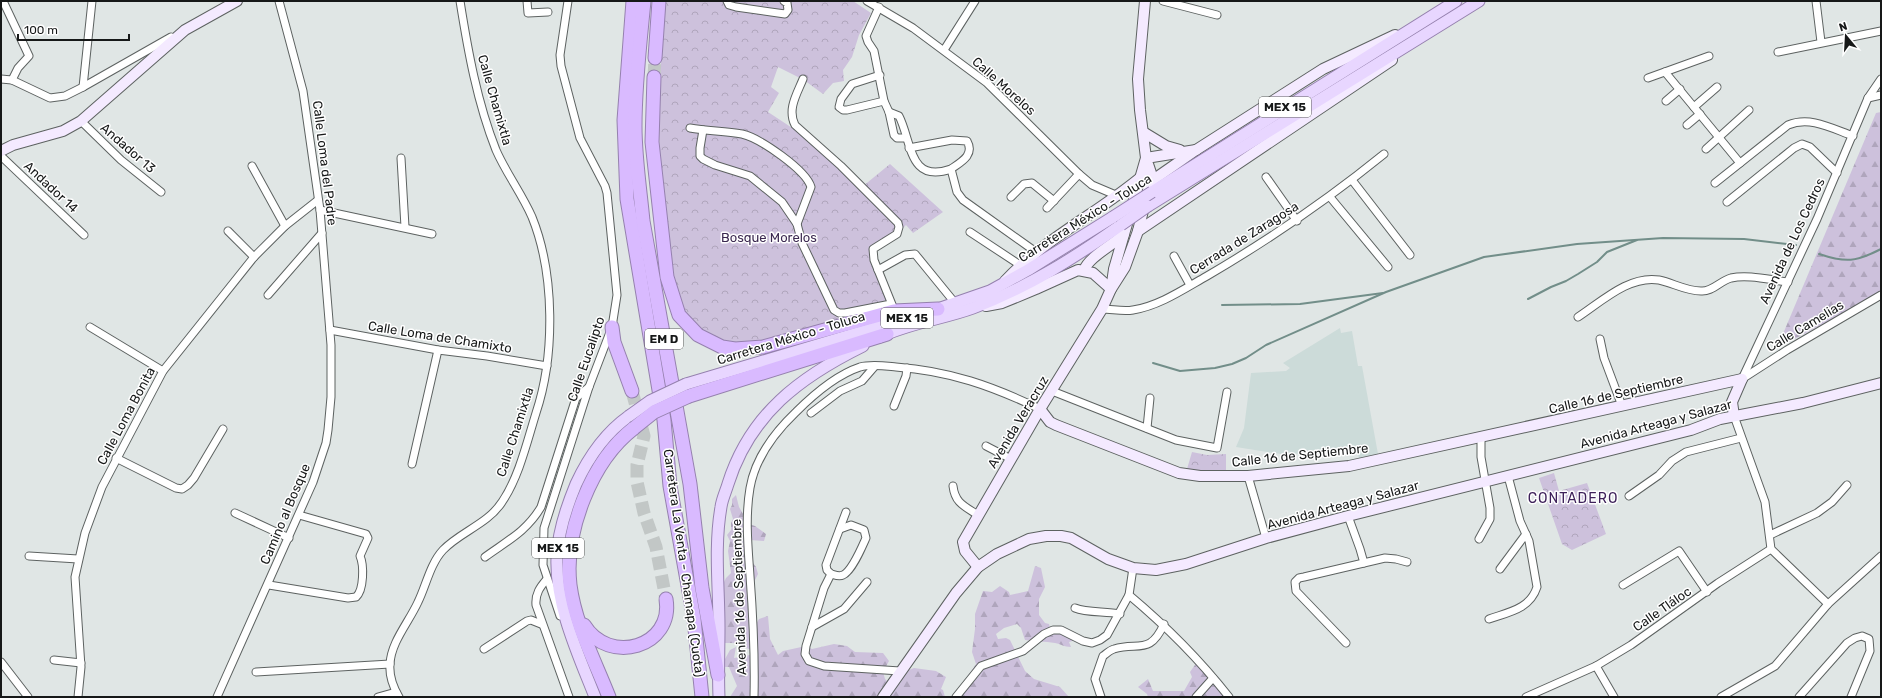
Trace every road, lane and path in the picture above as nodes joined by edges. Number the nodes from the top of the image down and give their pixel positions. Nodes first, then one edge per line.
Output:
1 (3, 1) edge
2 (92, 1) edge
3 (237, 1) edge
4 (279, 1) edge
5 (460, 1) edge
6 (527, 1) edge
7 (568, 1) edge
8 (633, 1) edge
9 (644, 1) edge
10 (659, 1) edge
11 (727, 1) edge
12 (784, 1) edge
13 (867, 1) edge
14 (975, 1) edge
15 (1145, 1) edge
16 (1164, 1) edge
17 (1456, 1) edge
18 (1479, 1) edge
19 (1816, 1) edge
20 (879, 7) junction
21 (548, 12) dead end
22 (1217, 15) dead end
23 (1419, 24) junction
24 (185, 30) junction
25 (1881, 30) edge
26 (1428, 33) junction
27 (1821, 42) junction
28 (944, 50) junction
29 (1778, 52) dead end
30 (1709, 56) dead end
31 (655, 58) tunnel mouth
32 (1665, 72) junction
33 (880, 75) junction
34 (654, 77) tunnel mouth
35 (1648, 78) dead end
36 (1, 79) edge
37 (803, 79) dead end
38 (1881, 79) edge
39 (12, 80) junction
40 (1717, 86) dead end
41 (83, 87) junction
42 (1680, 89) junction
43 (1881, 95) edge
44 (1868, 98) junction
45 (1666, 101) dead end
46 (884, 102) junction
47 (1694, 107) junction
48 (1749, 110) dead end
49 (889, 112) junction
50 (1700, 114) junction
51 (81, 121) junction
52 (1687, 124) dead end
53 (690, 128) dead end
54 (703, 130) junction
55 (1143, 132) junction
56 (1853, 136) junction
57 (1719, 137) junction
58 (906, 138) junction
59 (909, 148) junction
60 (1706, 149) dead end
61 (1196, 150) junction
62 (1, 151) edge
63 (1184, 151) junction
64 (1384, 154) dead end
65 (1, 156) edge
66 (400, 158) dead end
67 (1146, 158) junction
68 (1740, 163) junction
69 (252, 166) dead end
70 (951, 169) junction
71 (1837, 173) junction
72 (1079, 174) junction
73 (1266, 177) dead end
74 (1352, 180) junction
75 (1148, 183) junction
76 (1715, 183) dead end
77 (160, 192) dead end
78 (1118, 196) junction
79 (1011, 197) dead end
80 (1330, 197) junction
81 (318, 200) junction
82 (1054, 201) junction
83 (1727, 202) dead end
84 (1132, 207) junction
85 (1048, 208) dead end
86 (320, 210) junction
87 (1297, 221) junction
88 (797, 224) junction
89 (285, 226) junction
90 (1119, 226) junction
91 (405, 227) junction
92 (228, 231) dead end
93 (1138, 231) junction
94 (970, 232) dead end
95 (322, 233) junction
96 (432, 234) dead end
97 (84, 235) dead end
98 (1036, 252) junction
99 (1410, 255) dead end
100 (1174, 256) dead end
101 (254, 257) junction
102 (1020, 265) junction
103 (1388, 267) dead end
104 (878, 270) junction
105 (1084, 270) junction
106 (1788, 282) junction
107 (1190, 285) junction
108 (1000, 286) junction
109 (1111, 289) junction
110 (268, 295) dead end
111 (1881, 295) edge
112 (955, 303) junction
113 (893, 307) junction
114 (972, 308) junction
115 (938, 309) junction
116 (1102, 309) junction
117 (1578, 317) dead end
118 (90, 327) dead end
119 (612, 327) junction
120 (330, 330) junction
121 (886, 334) junction
122 (1600, 339) dead end
123 (438, 350) junction
124 (547, 366) junction
125 (875, 366) junction
126 (907, 368) junction
127 (163, 371) junction
128 (1742, 379) junction
129 (1881, 383) edge
130 (589, 387) junction
131 (687, 390) junction
132 (632, 391) tunnel mouth
133 (1052, 391) junction
134 (1227, 392) dead end
135 (1150, 398) dead end
136 (894, 406) dead end
137 (1622, 406) junction
138 (1040, 409) junction
139 (810, 413) dead end
140 (1734, 416) junction
141 (631, 422) junction
142 (1147, 428) junction
143 (223, 429) dead end
144 (1481, 437) junction
145 (1741, 438) junction
146 (986, 446) dead end
147 (116, 458) junction
148 (1011, 459) junction
149 (412, 464) dead end
150 (1248, 476) junction
151 (1508, 476) junction
152 (1485, 482) junction
153 (1847, 485) dead end
154 (953, 486) dead end
155 (1629, 496) dead end
156 (846, 512) dead end
157 (235, 513) dead end
158 (299, 515) junction
159 (978, 515) junction
160 (1348, 516) junction
161 (840, 529) junction
162 (1526, 534) junction
163 (1770, 535) junction
164 (289, 538) junction
165 (1266, 538) junction
166 (1479, 539) dead end
167 (1771, 549) junction
168 (29, 556) dead end
169 (1881, 556) edge
170 (485, 557) dead end
171 (78, 559) junction
172 (1407, 562) dead end
173 (1364, 563) junction
174 (978, 567) junction
175 (1132, 568) junction
176 (1500, 569) dead end
177 (831, 574) junction
178 (547, 579) junction
179 (867, 582) dead end
180 (269, 585) junction
181 (1623, 585) dead end
182 (1707, 592) junction
183 (1129, 595) junction
184 (666, 599) tunnel mouth
185 (1828, 604) junction
186 (1075, 608) dead end
187 (577, 614) junction
188 (1120, 614) junction
189 (1489, 619) dead end
190 (541, 624) junction
191 (1164, 624) junction
192 (812, 627) junction
193 (1346, 643) dead end
194 (484, 649) dead end
195 (54, 660) dead end
196 (1, 662) edge
197 (81, 663) junction
198 (390, 664) junction
199 (1596, 666) junction
200 (900, 671) junction
201 (256, 672) dead end
202 (718, 675) junction
203 (1214, 678) junction
204 (398, 694) edge
205 (28, 697) edge
206 (78, 697) edge
207 (218, 697) edge
208 (378, 697) edge
209 (569, 697) edge
210 (590, 697) edge
211 (595, 697) edge
212 (609, 697) edge
213 (702, 697) edge
214 (719, 697) edge
215 (754, 697) edge
216 (883, 697) edge
217 (956, 697) edge
218 (1100, 697) edge
219 (1196, 697) edge
220 (1229, 697) edge
221 (1526, 697) edge
222 (1614, 697) edge
223 (1721, 697) edge
224 (1799, 697) edge
225 (1851, 697) edge

1 - 39 street
2 - 41 street
3 - 24 street
4 - 81 street, Calle Loma del Padre
5 - 124 street, Calle Chamixtla
6 - 21 street
7 - 119 street, Calle Eucalipto
8 - 213 highway, Carretera La Venta - Chamapa (Cuota) / EM D
9 - 202 highway, Carretera La Venta - Chamapa (Cuota) / EM D
10 - 31 highway
11 - 12 street
13 - 20 street, Calle Morelos
14 - 28 street
15 - 55 street, Avenida Veracruz
16 - 22 street
17 - 23 main road, Carretera México - Toluca / MEX 15
18 - 26 main road, Carretera México - Toluca / MEX 15
19 - 27 street
20 - 28 street, Calle Morelos
20 - 33 street
23 - 61 street
23 - 75 main road, Carretera México - Toluca / MEX 15
24 - 41 street
24 - 51 street
25 - 27 street
26 - 90 main road, Carretera México - Toluca / MEX 15, bridge
26 - 93 street
27 - 29 street
28 - 72 street, Calle Morelos
30 - 32 street
32 - 35 street
32 - 42 street
33 - 46 street
33 - 46 street
34 - 113 highway
36 - 39 street
37 - 104 street
38 - 44 street, Avenida de Los Cedros
39 - 41 street
40 - 47 street
42 - 45 street
42 - 47 street
43 - 44 street
44 - 56 street, Avenida de Los Cedros
46 - 49 street
47 - 50 street
48 - 57 street
49 - 58 street
49 - 58 street
50 - 52 street
50 - 57 street
51 - 62 street
51 - 77 street, Andador 13
53 - 54 street
54 - 88 street
54 - 88 street
55 - 63 street
55 - 67 street, Avenida Veracruz
56 - 68 street
56 - 71 street, Avenida de Los Cedros
57 - 60 street
57 - 68 street
58 - 59 street
59 - 70 street
59 - 70 street
61 - 63 street
61 - 75 street
63 - 67 street
64 - 74 street, Cerrada de Zaragosa
65 - 97 street, Andador 14
66 - 91 street
67 - 75 street, Avenida Veracruz
68 - 76 street
69 - 89 street
70 - 98 street
71 - 83 street
71 - 106 street, Avenida de Los Cedros
72 - 78 street, Calle Morelos
72 - 82 street
73 - 87 street
74 - 80 street, Cerrada de Zaragosa
74 - 99 street
75 - 78 street
75 - 84 street, Avenida Veracruz
75 - 90 main road, Carretera México - Toluca / MEX 15, bridge
75 - 93 street, Avenida Veracruz
78 - 84 street
78 - 98 street
79 - 82 street
80 - 87 street, Cerrada de Zaragosa
80 - 103 street
81 - 86 street, Calle Loma del Padre
81 - 89 street, Calle Loma Bonita
82 - 85 street
84 - 90 street, Avenida Veracruz
86 - 91 street
86 - 95 street, Calle Loma del Padre
87 - 107 street, Cerrada de Zaragosa
88 - 113 street
89 - 101 street, Calle Loma Bonita
90 - 105 street
90 - 108 main road, Carretera México - Toluca / MEX 15
90 - 109 street, Avenida Veracruz
90 - 114 main road, Carretera México - Toluca / MEX 15
91 - 96 street
92 - 101 street
93 - 109 street, Avenida Veracruz
94 - 102 street
95 - 110 street
95 - 120 street, Calle Loma del Padre
98 - 102 street
100 - 107 street
101 - 127 street, Calle Loma Bonita
102 - 108 street
104 - 112 street
104 - 113 street
105 - 109 street
105 - 114 street
106 - 117 street
106 - 128 street, Avenida de Los Cedros
107 - 116 street, Cerrada de Zaragosa
108 - 112 main road, Carretera México - Toluca / MEX 15
109 - 116 street, Avenida Veracruz
111 - 128 street, Calle Camelias
112 - 115 main road, Carretera México - Toluca / MEX 15
113 - 115 highway
114 - 121 main road, Carretera México - Toluca / MEX 15
115 - 131 main road, Carretera México - Toluca / MEX 15
116 - 133 street, Avenida Veracruz
118 - 127 street
119 - 130 street, Calle Eucalipto
119 - 132 highway
120 - 123 street, Calle Loma de Chamixto
120 - 158 street, Camino al Bosque
121 - 131 highway
121 - 202 main road, Carretera México - Toluca / MEX 15
122 - 137 street
123 - 124 street, Calle Loma de Chamixto
123 - 149 street
124 - 198 street, Calle Chamixtla
125 - 126 street, Calle 16 de Septiembre
125 - 139 street
125 - 215 street, Avenida 16 de Septiembre
126 - 136 street
126 - 138 street, Calle 16 de Septiembre
127 - 147 street, Calle Loma Bonita
128 - 137 street, Calle 16 de Septiembre
128 - 140 street, Avenida de Los Cedros
129 - 140 street, Avenida Arteaga y Salazar
130 - 170 street
130 - 178 street, Calle Eucalipto
131 - 141 highway, bridge
133 - 138 street, Avenida Veracruz
133 - 142 street
134 - 142 street
135 - 142 street
137 - 144 street, Calle 16 de Septiembre
138 - 148 street, Avenida Veracruz
138 - 150 street, Calle 16 de Septiembre
140 - 145 street
140 - 151 street, Avenida Arteaga y Salazar
141 - 187 highway
141 - 211 main road, MEX 15
143 - 147 street
144 - 150 street, Calle 16 de Septiembre
144 - 152 street
145 - 155 street
145 - 163 street
146 - 148 street
147 - 171 street, Calle Loma Bonita
148 - 159 street, Avenida Veracruz
150 - 165 street
151 - 152 street, Avenida Arteaga y Salazar
151 - 162 street
152 - 160 street, Avenida Arteaga y Salazar
152 - 166 street
153 - 163 street
154 - 159 street
156 - 161 street
157 - 164 street
158 - 164 street, Camino al Bosque
158 - 180 street
159 - 174 street, Avenida Veracruz
160 - 165 street, Avenida Arteaga y Salazar
160 - 173 street
161 - 177 street
161 - 177 street
162 - 176 street
162 - 189 street
163 - 167 street
164 - 180 street, Camino al Bosque
165 - 175 street, Avenida Arteaga y Salazar
167 - 182 street, Calle Tláloc
167 - 185 street
168 - 171 street
169 - 185 street
171 - 197 street, Calle Loma Bonita
172 - 173 street
173 - 193 street
174 - 175 street, Avenida Arteaga y Salazar
174 - 200 street, Avenida Arteaga y Salazar
175 - 183 street
177 - 192 street
178 - 190 street
178 - 210 street, Calle Eucalipto
179 - 192 street
180 - 207 street, Camino al Bosque
181 - 182 street
182 - 199 street, Calle Tláloc
183 - 188 street
183 - 191 street
184 - 187 highway
185 - 223 street
186 - 188 street
187 - 212 highway
188 - 217 street
190 - 194 street
190 - 209 street
191 - 203 street
191 - 218 street
192 - 200 street
195 - 197 street
196 - 205 street
197 - 206 street, Calle Loma Bonita
198 - 201 street
198 - 204 street, Calle Chamixtla
199 - 221 street, Calle Tláloc
199 - 222 street
200 - 216 street, Avenida Arteaga y Salazar
202 - 214 main road, Carretera México - Toluca / MEX 15
203 - 219 street
203 - 220 street
204 - 208 street
224 - 225 street

